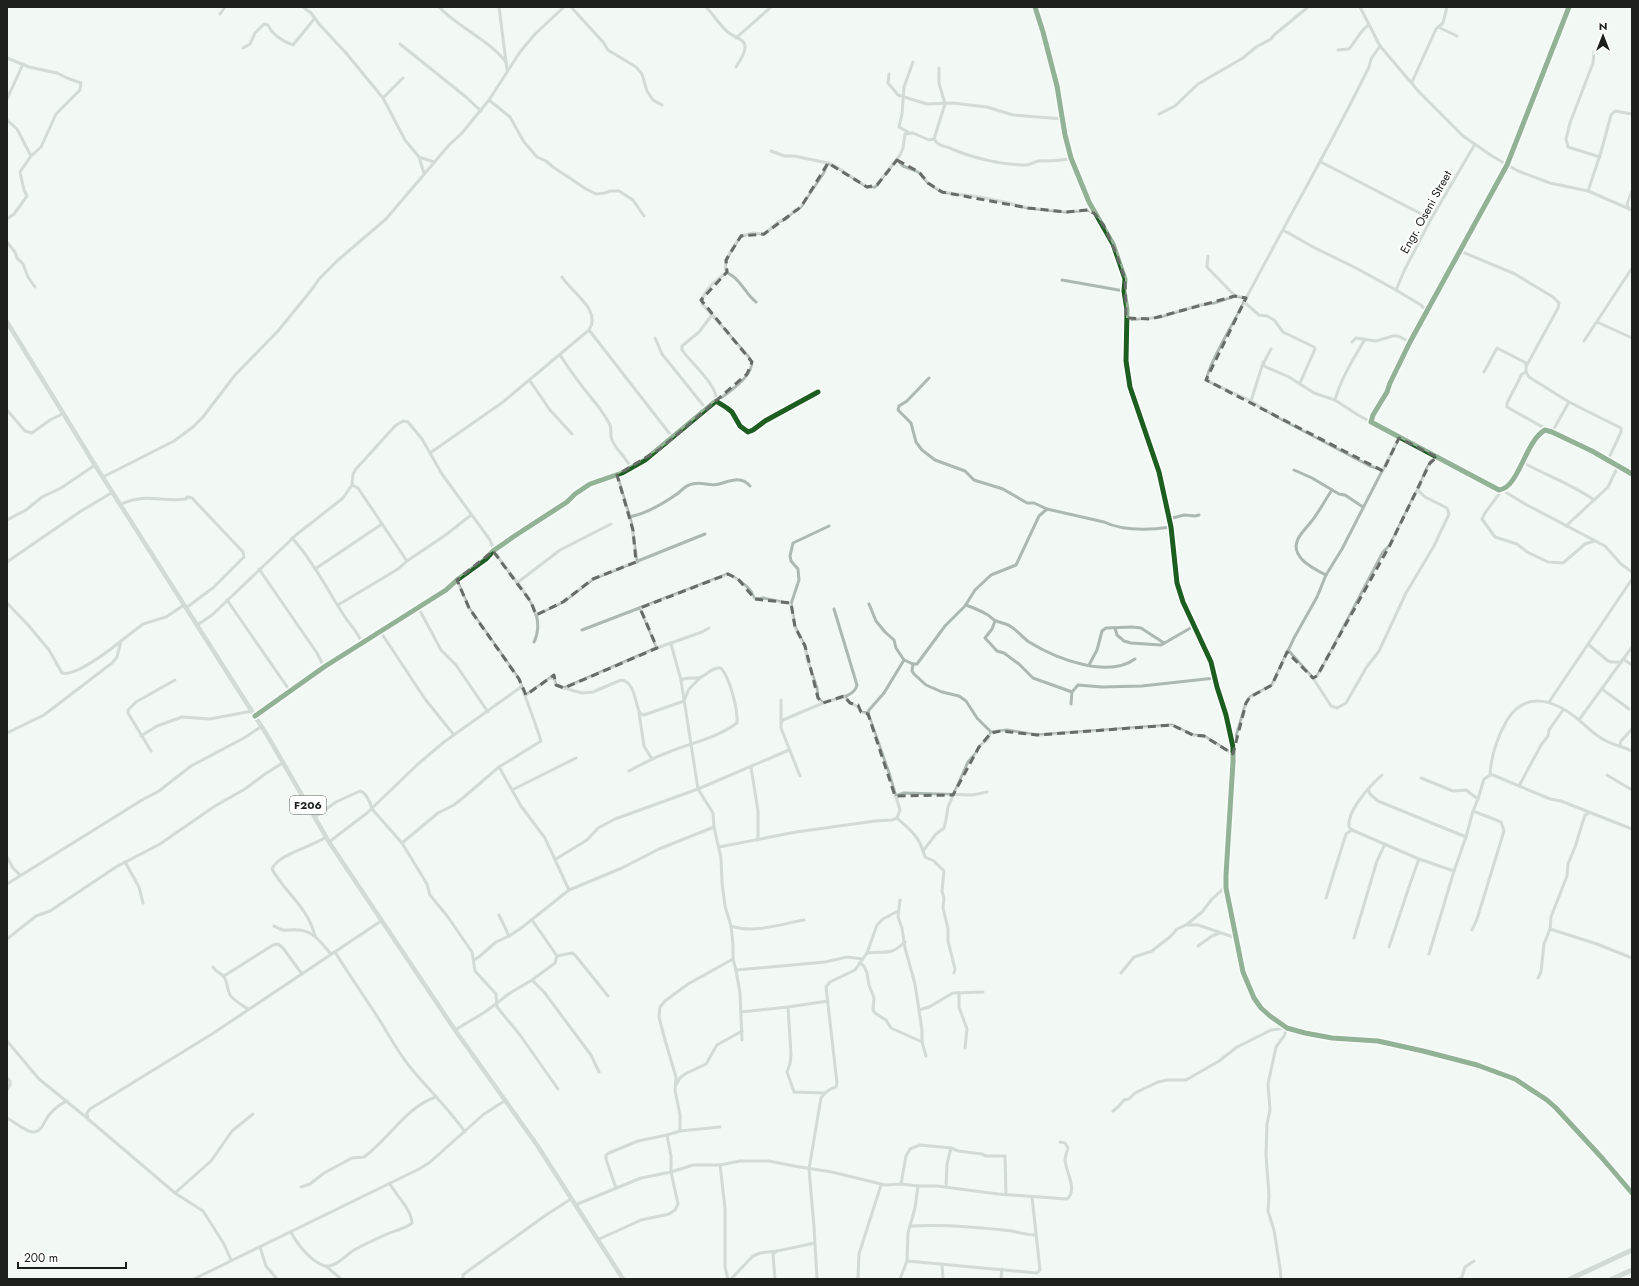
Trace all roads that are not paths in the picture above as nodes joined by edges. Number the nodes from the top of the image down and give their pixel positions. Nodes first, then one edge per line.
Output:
1 (226, 7) edge
2 (303, 7) edge
3 (439, 7) edge
4 (499, 7) edge
5 (564, 7) edge
6 (571, 7) edge
7 (706, 7) edge
8 (771, 7) edge
9 (1035, 7) edge
10 (1308, 7) edge
11 (1360, 7) edge
12 (1447, 7) edge
13 (1569, 7) edge
14 (220, 14) dead end
15 (315, 18) junction
16 (1370, 25) junction
17 (1438, 27) junction
18 (1457, 36) dead end
19 (736, 38) junction
20 (400, 44) dead end
21 (1380, 46) junction
22 (243, 48) dead end
23 (1338, 50) dead end
24 (1594, 52) dead end
25 (7, 58) edge
26 (506, 62) junction
27 (913, 62) dead end
28 (23, 64) junction
29 (736, 68) dead end
30 (939, 68) dead end
31 (507, 70) junction
32 (889, 74) dead end
33 (403, 78) dead end
34 (1412, 82) junction
35 (902, 96) junction
36 (383, 98) junction
37 (7, 99) edge
38 (489, 100) junction
39 (945, 104) junction
40 (662, 105) dead end
41 (481, 111) junction
42 (1159, 114) dead end
43 (1632, 114) edge
44 (1063, 119) junction
45 (7, 120) edge
46 (908, 132) junction
47 (934, 139) junction
48 (1475, 144) junction
49 (771, 151) dead end
50 (31, 156) junction
51 (419, 157) junction
52 (1600, 157) junction
53 (1071, 158) junction
54 (896, 160) junction
55 (434, 162) junction
56 (1321, 162) junction
57 (828, 163) junction
58 (1507, 164) junction
59 (424, 173) junction
60 (1588, 191) junction
61 (1632, 191) edge
62 (1631, 210) edge
63 (1095, 214) junction
64 (644, 216) dead end
65 (7, 219) edge
66 (1431, 219) junction
67 (1283, 230) junction
68 (7, 242) edge
69 (1460, 251) junction
70 (1208, 256) dead end
71 (1632, 268) edge
72 (727, 272) junction
73 (562, 278) dead end
74 (1062, 280) dead end
75 (35, 287) dead end
76 (1396, 290) junction
77 (1124, 291) junction
78 (1236, 296) junction
79 (1246, 298) junction
80 (756, 302) dead end
81 (1244, 302) junction
82 (1427, 312) junction
83 (712, 315) junction
84 (1126, 320) junction
85 (7, 322) edge
86 (1596, 322) junction
87 (589, 330) junction
88 (655, 338) dead end
89 (1632, 338) edge
90 (1365, 339) junction
91 (1584, 341) dead end
92 (1352, 342) dead end
93 (1410, 342) junction
94 (1271, 348) dead end
95 (560, 355) junction
96 (1263, 362) junction
97 (1527, 365) junction
98 (1484, 372) dead end
99 (1526, 372) junction
100 (929, 378) dead end
101 (530, 381) junction
102 (1300, 383) junction
103 (818, 392) dead end
104 (1335, 400) junction
105 (716, 401) junction
106 (1251, 401) junction
107 (1570, 402) junction
108 (7, 410) edge
109 (707, 410) junction
110 (64, 413) junction
111 (1371, 422) junction
112 (1548, 430) junction
113 (1552, 432) junction
114 (572, 434) dead end
115 (673, 438) junction
116 (1399, 438) junction
117 (430, 453) junction
118 (1437, 457) junction
119 (1608, 460) junction
120 (1522, 462) junction
121 (95, 465) junction
122 (1618, 466) junction
123 (631, 468) junction
124 (1294, 470) dead end
125 (1383, 470) junction
126 (1632, 474) edge
127 (617, 475) junction
128 (104, 477) junction
129 (352, 485) junction
130 (750, 486) dead end
131 (1332, 490) junction
132 (1418, 490) junction
133 (1502, 490) junction
134 (113, 492) junction
135 (1594, 500) junction
136 (121, 504) junction
137 (1362, 507) junction
138 (1047, 509) junction
139 (1199, 514) dead end
140 (471, 516) junction
141 (629, 517) junction
142 (1170, 519) junction
143 (7, 520) edge
144 (382, 524) junction
145 (611, 524) dead end
146 (829, 526) dead end
147 (1566, 526) junction
148 (1171, 527) junction
149 (705, 534) dead end
150 (292, 538) junction
151 (1594, 541) junction
152 (494, 551) junction
153 (407, 561) junction
154 (7, 562) edge
155 (637, 562) junction
156 (259, 569) junction
157 (315, 569) junction
158 (1632, 572) edge
159 (1326, 575) junction
160 (1632, 579) edge
161 (457, 580) junction
162 (517, 583) junction
163 (227, 600) junction
164 (7, 603) edge
165 (791, 604) junction
166 (869, 604) dead end
167 (338, 605) junction
168 (966, 605) junction
169 (185, 606) junction
170 (418, 606) junction
171 (640, 608) junction
172 (834, 609) dead end
173 (536, 615) junction
174 (995, 621) junction
175 (197, 625) junction
176 (1194, 626) junction
177 (708, 628) dead end
178 (1115, 628) junction
179 (582, 630) dead end
180 (380, 631) junction
181 (121, 641) junction
182 (534, 642) dead end
183 (362, 643) junction
184 (1164, 643) junction
185 (671, 644) junction
186 (1588, 644) junction
187 (1632, 647) edge
188 (657, 648) junction
189 (1288, 650) junction
190 (1135, 659) dead end
191 (904, 660) junction
192 (1622, 660) junction
193 (913, 664) junction
194 (1089, 665) junction
195 (1632, 665) edge
196 (324, 667) junction
197 (700, 678) junction
198 (1215, 678) junction
199 (1313, 678) junction
200 (175, 680) dead end
201 (681, 680) junction
202 (521, 687) junction
203 (564, 688) junction
204 (1602, 689) junction
205 (290, 691) junction
206 (1072, 692) junction
207 (526, 695) junction
208 (844, 696) junction
209 (781, 700) dead end
210 (684, 701) junction
211 (1549, 702) junction
212 (822, 703) junction
213 (1071, 704) dead end
214 (1629, 709) dead end
215 (1563, 710) junction
216 (639, 711) junction
217 (488, 712) junction
218 (254, 714) junction
219 (868, 714) junction
220 (1579, 720) junction
221 (781, 723) junction
222 (262, 726) junction
223 (1632, 729) edge
224 (991, 732) junction
225 (7, 733) edge
226 (454, 735) junction
227 (141, 736) junction
228 (692, 744) junction
229 (1620, 745) junction
230 (1233, 747) junction
231 (789, 750) junction
232 (1632, 751) edge
233 (152, 752) dead end
234 (1233, 754) junction
235 (576, 758) dead end
236 (652, 759) junction
237 (284, 762) junction
238 (499, 767) junction
239 (751, 767) junction
240 (629, 771) dead end
241 (1382, 775) dead end
242 (1490, 775) junction
243 (1607, 775) dead end
244 (800, 776) dead end
245 (1421, 778) dead end
246 (1519, 786) junction
247 (698, 789) junction
248 (1368, 789) junction
249 (512, 790) junction
250 (1632, 790) edge
251 (987, 792) dead end
252 (953, 795) junction
253 (895, 796) junction
254 (1478, 799) junction
255 (372, 809) junction
256 (1473, 811) junction
257 (1589, 813) junction
258 (315, 818) junction
259 (897, 818) junction
260 (714, 827) junction
261 (1632, 829) edge
262 (1352, 830) junction
263 (326, 837) junction
264 (1466, 837) junction
265 (758, 840) junction
266 (329, 842) junction
267 (402, 843) junction
268 (1385, 844) junction
269 (719, 847) junction
270 (924, 851) junction
271 (7, 857) edge
272 (556, 859) junction
273 (1419, 860) junction
274 (125, 862) junction
275 (1454, 870) junction
276 (20, 875) junction
277 (7, 884) edge
278 (1226, 888) junction
279 (569, 890) junction
280 (1326, 898) dead end
281 (900, 900) dead end
282 (143, 903) dead end
283 (898, 911) junction
284 (499, 915) dead end
285 (532, 920) junction
286 (804, 920) dead end
287 (381, 921) junction
288 (1186, 925) junction
289 (274, 926) dead end
290 (731, 926) junction
291 (1550, 929) junction
292 (1472, 930) dead end
293 (1220, 933) junction
294 (315, 936) junction
295 (510, 936) junction
296 (1236, 938) junction
297 (1354, 938) dead end
298 (7, 939) edge
299 (905, 942) junction
300 (1198, 946) dead end
301 (1390, 947) dead end
302 (333, 953) junction
303 (866, 954) junction
304 (1429, 954) dead end
305 (557, 956) junction
306 (1632, 958) edge
307 (733, 959) junction
308 (863, 959) junction
309 (474, 960) junction
310 (860, 963) junction
311 (213, 967) dead end
312 (736, 970) junction
313 (954, 973) dead end
314 (1120, 973) dead end
315 (302, 974) junction
316 (224, 976) junction
317 (1538, 978) dead end
318 (532, 980) junction
319 (983, 992) dead end
320 (959, 993) junction
321 (608, 996) dead end
322 (828, 1001) junction
323 (497, 1002) junction
324 (788, 1007) junction
325 (248, 1009) junction
326 (918, 1010) junction
327 (741, 1012) junction
328 (1287, 1028) junction
329 (455, 1030) junction
330 (742, 1031) junction
331 (742, 1040) dead end
332 (7, 1041) edge
333 (922, 1042) junction
334 (965, 1048) dead end
335 (926, 1056) dead end
336 (599, 1072) dead end
337 (7, 1078) edge
338 (558, 1089) dead end
339 (7, 1090) edge
340 (675, 1090) junction
341 (824, 1093) junction
342 (436, 1097) junction
343 (66, 1100) junction
344 (506, 1100) junction
345 (1113, 1111) dead end
346 (253, 1114) dead end
347 (7, 1118) edge
348 (87, 1118) junction
349 (720, 1127) dead end
350 (680, 1131) junction
351 (465, 1132) junction
352 (667, 1136) junction
353 (1060, 1142) dead end
354 (951, 1148) junction
355 (720, 1166) junction
356 (809, 1169) junction
357 (671, 1172) junction
358 (390, 1184) junction
359 (901, 1184) junction
360 (881, 1185) junction
361 (918, 1186) junction
362 (301, 1187) dead end
363 (946, 1187) junction
364 (616, 1188) junction
365 (175, 1193) junction
366 (1632, 1193) edge
367 (1006, 1195) junction
368 (1032, 1197) junction
369 (571, 1199) junction
370 (575, 1204) junction
371 (910, 1226) junction
372 (291, 1232) junction
373 (1036, 1235) junction
374 (597, 1240) junction
375 (815, 1243) junction
376 (260, 1247) junction
377 (1632, 1250) edge
378 (777, 1251) junction
379 (231, 1260) junction
380 (907, 1261) junction
381 (1474, 1261) dead end
382 (942, 1264) junction
383 (326, 1266) junction
384 (1002, 1269) junction
385 (1632, 1270) edge
386 (275, 1278) edge
387 (194, 1279) edge
388 (341, 1279) edge
389 (463, 1279) edge
390 (622, 1279) edge
391 (728, 1279) edge
392 (732, 1279) edge
393 (775, 1279) edge
394 (817, 1279) edge
395 (858, 1279) edge
396 (900, 1279) edge
397 (943, 1279) edge
398 (1001, 1279) edge
399 (1281, 1279) edge
400 (1458, 1279) edge
401 (1570, 1279) edge
402 (1612, 1279) edge

1 - 14 street
2 - 15 street
3 - 26 street
4 - 26 street
5 - 31 street
6 - 40 street
7 - 19 street
8 - 19 street
9 - 44 street
10 - 42 street
11 - 16 street
12 - 17 street
13 - 58 street
15 - 22 street
15 - 36 street
16 - 21 street
16 - 23 street
17 - 18 street
17 - 34 street
19 - 29 street
20 - 41 street
21 - 34 street
21 - 56 street
24 - 52 street
25 - 28 street
26 - 31 street
27 - 35 street
28 - 37 street
28 - 50 street
30 - 39 street
31 - 38 street
32 - 35 street
33 - 36 street
34 - 48 street
35 - 39 street
35 - 46 street
36 - 51 street
38 - 41 street
38 - 64 street
39 - 44 street
39 - 47 street
41 - 55 street
43 - 52 street
44 - 53 street
45 - 50 street
46 - 47 street
46 - 54 street
47 - 53 street
48 - 58 street
48 - 66 street, Engr. Oseni Street
49 - 57 street
50 - 65 street
51 - 55 street
51 - 59 street
52 - 60 street
53 - 63 street
54 - 57 street
54 - 63 street
55 - 59 street
56 - 66 street
56 - 67 street
57 - 72 street
58 - 60 street
58 - 69 street
59 - 128 street
60 - 62 street
61 - 62 street
63 - 77 street
66 - 76 street, Engr. Oseni Street
67 - 76 street
67 - 79 street
68 - 75 street
69 - 82 street
69 - 97 street
70 - 78 street
71 - 86 street
72 - 80 street
72 - 83 street
73 - 87 street
74 - 77 street
76 - 82 street
77 - 84 street
78 - 79 street
78 - 84 street
79 - 81 street
81 - 102 street
81 - 106 street
82 - 93 street
83 - 105 street
83 - 105 street
84 - 142 street
85 - 110 main road, F206
86 - 89 street
86 - 91 street
87 - 95 street
87 - 115 street
88 - 109 street
90 - 92 street
90 - 93 street
90 - 104 street
93 - 111 street
94 - 96 street
95 - 101 street
95 - 123 street
96 - 102 street
96 - 106 street
97 - 98 street
97 - 99 street
99 - 107 street
99 - 112 street
100 - 138 street
101 - 114 street
101 - 117 street
102 - 104 street
103 - 105 street
104 - 111 street
105 - 109 street
106 - 125 street
107 - 113 street
107 - 119 street
108 - 110 street
109 - 115 street
110 - 121 main road, F206
111 - 116 street
112 - 113 street
112 - 120 street
113 - 119 street
115 - 123 street
116 - 118 street
116 - 125 street
117 - 129 street
117 - 140 street
118 - 132 street
118 - 133 street
119 - 122 street
120 - 133 street
120 - 135 street
121 - 128 main road, F206
121 - 143 street
122 - 126 street
122 - 135 street
123 - 127 street
124 - 131 street
125 - 137 street
127 - 141 street
127 - 152 street
128 - 134 main road, F206
129 - 144 street
129 - 150 street
130 - 141 street
131 - 137 street
131 - 159 street
132 - 199 street
132 - 199 street
133 - 147 street
133 - 151 street
134 - 136 main road, F206
134 - 154 street
135 - 147 street
136 - 169 main road, F206
136 - 169 street
137 - 159 street
138 - 148 street
138 - 168 street
139 - 142 street
140 - 152 street
140 - 153 street
141 - 155 street
142 - 148 street
144 - 153 street
144 - 157 street
145 - 162 street
146 - 165 street
147 - 151 street
148 - 176 street
149 - 155 street
150 - 156 street
150 - 157 street
151 - 158 street
152 - 161 street
152 - 162 street
153 - 167 street
155 - 173 street
156 - 163 street
156 - 196 street
157 - 167 street
159 - 189 street
160 - 186 street
161 - 170 street
161 - 202 street
162 - 173 street
163 - 175 street
163 - 205 street
164 - 181 street
165 - 171 street
165 - 212 street
166 - 191 street
167 - 183 street
168 - 174 street
168 - 193 street
169 - 175 main road, F206
169 - 181 street
170 - 180 street
170 - 217 street
171 - 179 street
171 - 188 street
172 - 208 street
173 - 182 street
174 - 194 street
174 - 206 street
175 - 218 main road, F206
176 - 184 street
176 - 198 street
177 - 185 street
178 - 184 street
178 - 184 street
178 - 194 street
180 - 183 street
180 - 226 street
181 - 225 street
183 - 196 street
185 - 188 street
185 - 201 street
186 - 192 street
186 - 211 street
187 - 192 street
188 - 203 street
189 - 199 street
189 - 230 street
190 - 194 street
191 - 193 street
191 - 219 street
192 - 195 street
192 - 204 street
193 - 224 street
196 - 205 street
197 - 201 street
197 - 210 street
197 - 228 street
198 - 206 street
198 - 230 street
200 - 227 street
201 - 210 street
202 - 207 street
202 - 217 street
203 - 207 street
203 - 216 street
204 - 214 street
204 - 220 street
205 - 218 street
206 - 213 street
207 - 238 street
208 - 212 street
208 - 219 street
209 - 221 street
210 - 216 street
210 - 228 street
211 - 215 street
211 - 242 street
212 - 221 street
215 - 220 street
215 - 246 street
216 - 236 street
217 - 226 street
218 - 222 main road, F206
218 - 227 street
219 - 253 street
220 - 229 street
221 - 231 street
222 - 237 main road, F206
222 - 276 street
223 - 229 street
224 - 234 street
224 - 252 street
226 - 255 street
227 - 233 street
228 - 236 street
228 - 247 street
229 - 232 street
230 - 234 street
231 - 239 street
231 - 244 street
234 - 278 street
235 - 249 street
236 - 240 street
237 - 258 main road, F206
237 - 274 street
238 - 249 street
238 - 267 street
239 - 247 street
239 - 265 street
241 - 248 street
242 - 246 street
242 - 254 street
243 - 250 street
245 - 254 street
246 - 257 street
247 - 260 street
247 - 272 street
248 - 262 street
248 - 264 street
249 - 272 street
251 - 252 street
252 - 253 street
252 - 270 street
253 - 259 street
254 - 256 street
255 - 258 street
255 - 266 street
255 - 267 street
256 - 264 street
256 - 292 street
257 - 261 street
257 - 291 street
258 - 263 main road, F206
259 - 265 street
259 - 270 street
260 - 269 street
260 - 279 street
262 - 268 street
262 - 280 street
263 - 266 main road, F206
263 - 294 street
264 - 275 street
265 - 269 street
266 - 287 main road, F206
267 - 309 street
268 - 273 street
268 - 297 street
269 - 290 street
270 - 313 street
271 - 276 street
272 - 279 street
273 - 275 street
273 - 301 street
274 - 282 street
274 - 298 street
275 - 304 street
276 - 277 street
278 - 288 street
278 - 296 street
279 - 285 street
281 - 283 street
283 - 299 street
283 - 303 street
284 - 295 street
285 - 295 street
285 - 305 street
286 - 290 street
287 - 302 street
287 - 329 main road, F206
288 - 293 street
288 - 314 street
289 - 294 street
290 - 307 street
291 - 306 street
291 - 317 street
293 - 296 street
293 - 300 street
294 - 302 street
295 - 309 street
296 - 328 street
299 - 303 street
299 - 326 street
302 - 315 street
302 - 342 street
303 - 308 street
305 - 318 street
305 - 321 street
307 - 312 street
307 - 340 street
308 - 310 street
308 - 312 street
309 - 323 street
310 - 322 street
310 - 333 street
311 - 316 street
312 - 327 street
315 - 316 street
315 - 325 street
316 - 325 street
318 - 323 street
318 - 336 street
319 - 320 street
320 - 326 street
320 - 334 street
322 - 324 street
322 - 341 street
323 - 329 street
323 - 338 street
324 - 327 street
324 - 341 street
325 - 348 street
326 - 333 street
327 - 330 street
328 - 345 street
328 - 366 street
328 - 399 street
329 - 344 main road, F206
330 - 331 street
330 - 340 street
332 - 343 street
333 - 335 street
337 - 339 street
340 - 350 street
341 - 356 street
342 - 351 street
342 - 362 street
343 - 347 street
343 - 348 street
344 - 351 street
344 - 369 main road, F206
346 - 365 street
348 - 365 street
349 - 350 street
350 - 352 street
351 - 358 street
352 - 357 street
352 - 364 street
353 - 368 street
354 - 359 street
354 - 363 street
354 - 367 street
355 - 356 street
355 - 357 street
355 - 391 street
356 - 360 street
356 - 375 street
357 - 364 street
357 - 374 street
358 - 372 street
358 - 383 street
359 - 360 street
359 - 361 street
360 - 395 street
361 - 363 street
361 - 371 street
363 - 367 street
364 - 370 street
365 - 379 street
367 - 368 street
368 - 373 street
369 - 370 main road, F206
369 - 389 street
370 - 374 main road, F206
371 - 373 street
371 - 380 street
372 - 376 street
372 - 383 street
373 - 384 street
374 - 390 main road, F206
375 - 378 street
375 - 394 street
376 - 379 street
376 - 386 street
377 - 401 highway
378 - 392 street
378 - 393 street
379 - 387 street
380 - 382 street
380 - 396 street
381 - 400 street
382 - 384 street
382 - 397 street
383 - 388 street
384 - 398 street
385 - 402 highway

